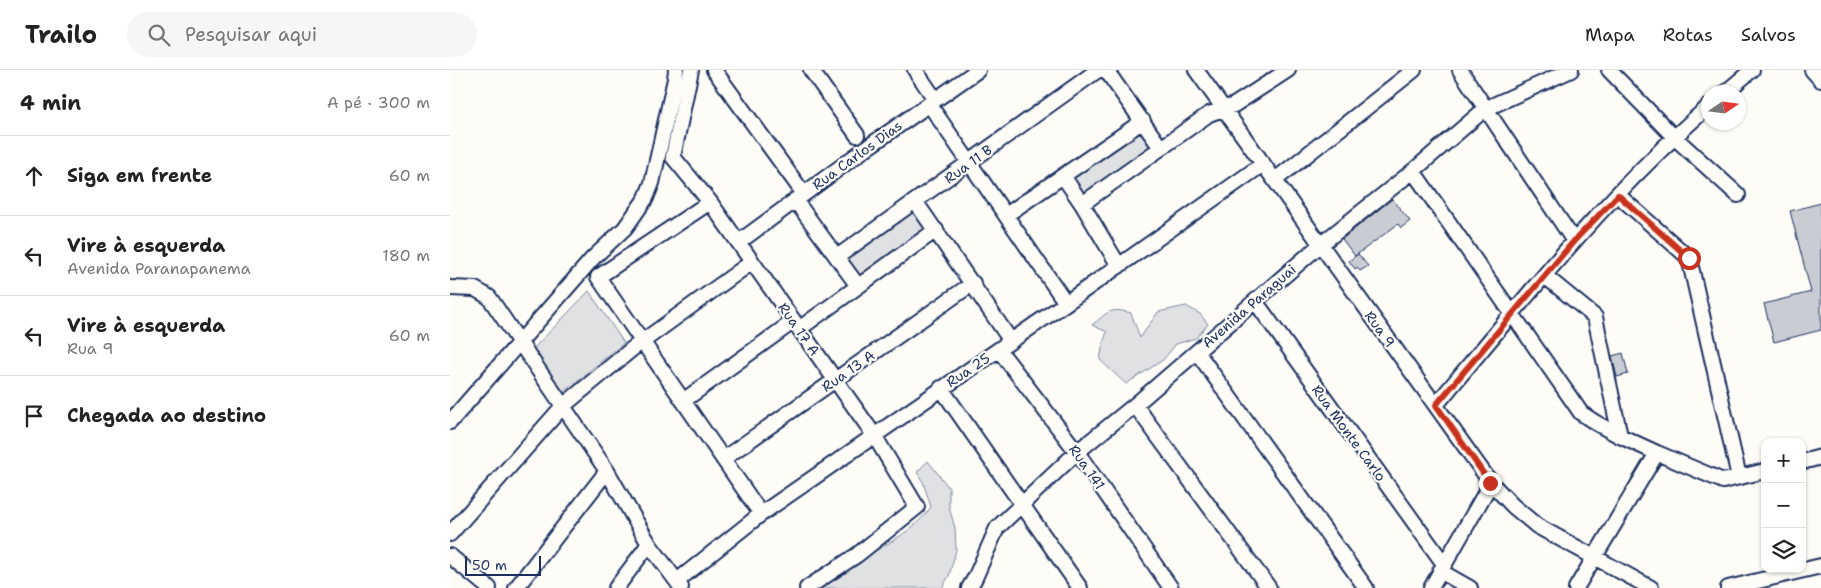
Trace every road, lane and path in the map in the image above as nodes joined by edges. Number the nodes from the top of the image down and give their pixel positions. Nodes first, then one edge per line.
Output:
1 (676, 70) edge
2 (691, 70) edge
3 (714, 70) edge
4 (811, 70) edge
5 (914, 70) edge
6 (978, 70) edge
7 (1098, 70) edge
8 (1106, 70) edge
9 (1196, 70) edge
10 (1288, 70) edge
11 (1414, 70) edge
12 (1460, 70) edge
13 (1571, 70) edge
14 (1609, 70) edge
15 (1752, 70) edge
16 (1812, 70) edge
17 (1821, 80) edge
18 (1734, 85) edge
19 (932, 102) junction
20 (1485, 109) junction
21 (1223, 110) junction
22 (1701, 113) edge
23 (1142, 121) junction
24 (857, 135) dead end
25 (1674, 137) junction
26 (1161, 148) junction
27 (970, 162) junction
28 (1263, 164) junction
29 (1413, 171) junction
30 (1063, 176) junction
31 (1275, 180) junction
32 (1618, 195) junction
33 (1738, 195) dead end
34 (800, 197) junction
35 (916, 201) junction
36 (710, 202) junction
37 (1082, 204) junction
38 (1006, 216) junction
39 (936, 230) junction
40 (1574, 241) junction
41 (739, 242) junction
42 (1320, 245) junction
43 (837, 257) junction
44 (752, 262) junction
45 (1119, 266) junction
46 (1544, 276) junction
47 (973, 284) junction
48 (858, 286) junction
49 (450, 288) edge
50 (1255, 301) junction
51 (1066, 303) junction
52 (1513, 314) junction
53 (797, 325) junction
54 (642, 341) junction
55 (1011, 341) junction
56 (519, 343) junction
57 (999, 350) junction
58 (1197, 352) junction
59 (835, 380) junction
60 (941, 388) junction
61 (683, 401) junction
62 (1136, 405) junction
63 (1436, 405) junction
64 (563, 406) junction
65 (450, 422) edge
66 (874, 435) junction
67 (1620, 436) junction
68 (1077, 452) junction
69 (1657, 454) junction
70 (1821, 457) edge
71 (723, 458) junction
72 (1806, 461) edge
73 (608, 471) junction
74 (1761, 472) edge
75 (1739, 477) junction
76 (1490, 483) junction
77 (1021, 504) junction
78 (761, 514) junction
79 (450, 534) edge
80 (649, 544) junction
81 (450, 556) edge
82 (1594, 557) junction
83 (1821, 566) edge
84 (1442, 568) junction
85 (679, 584) edge
86 (975, 585) edge
87 (489, 588) edge
88 (516, 588) edge
89 (616, 588) edge
90 (807, 588) edge
91 (1080, 588) edge
92 (1172, 588) edge
93 (1269, 588) edge
94 (1366, 588) edge
95 (1431, 588) edge
96 (1470, 588) edge
97 (1576, 588) edge
98 (1651, 588) edge
99 (1728, 588) edge

1 - 56 street
2 - 36 street, Rua 17 A
3 - 34 street
4 - 24 street
5 - 19 street
6 - 19 street, Rua Carlos Dias
7 - 27 street, Rua 11 B
8 - 23 street
9 - 21 street, Rua 9
10 - 21 street
11 - 31 street
12 - 20 street
13 - 20 street, Avenida Paraguai
14 - 25 street
15 - 18 street
16 - 17 street
19 - 27 street
19 - 34 street, Rua Carlos Dias
20 - 29 street, Avenida Paraguai
20 - 40 street
21 - 26 street
21 - 28 street, Rua 9
22 - 25 street
23 - 26 street
23 - 30 street
25 - 32 street
25 - 33 street
26 - 37 street
27 - 35 street, Rua 11 B
27 - 38 street
28 - 31 street, Rua 9
28 - 45 street, Rua 25
29 - 42 street, Avenida Paraguai
29 - 52 street
30 - 37 street
30 - 38 street
31 - 42 street, Rua 9
32 - 40 street
32 - 75 street
34 - 41 street, Rua Carlos Dias
34 - 43 street
35 - 39 street
35 - 43 street, Rua 11 B
36 - 41 street, Rua 17 A
36 - 54 street
37 - 45 street
38 - 51 street
39 - 47 street
39 - 48 street
40 - 46 street
41 - 44 street, Rua 17 A
42 - 50 street, Avenida Paraguai
42 - 63 street, Rua 9
43 - 48 street
44 - 53 street, Rua 17 A
44 - 54 street
45 - 51 street, Rua 25
46 - 52 street
46 - 67 street
47 - 55 street
47 - 59 street, Rua 13 A
48 - 53 street
49 - 56 street
50 - 58 street, Avenida Paraguai
50 - 84 street, Rua Monte Carlo
51 - 55 street, Rua 25
52 - 63 street
52 - 67 street
53 - 59 street, Rua 17 A
53 - 61 street
54 - 61 street
54 - 64 street
55 - 57 street, Rua 25
56 - 64 street
56 - 65 street
57 - 60 street, Rua 25
57 - 68 street, Rua 141
58 - 62 street, Avenida Paraguai
58 - 94 street
59 - 66 street, Rua 17 A
59 - 71 street, Rua 13 A
60 - 66 street, Rua 25
60 - 77 street
61 - 71 street
62 - 68 street, Avenida Paraguai
62 - 93 street
63 - 76 street, Rua 9
64 - 73 street
64 - 79 street
66 - 78 street, Rua 25
66 - 90 street, Rua 17 A
67 - 69 street
68 - 77 street, Avenida Paraguai
68 - 92 street, Rua 141
69 - 75 street
69 - 82 street
70 - 72 street
71 - 78 street
73 - 80 street
73 - 88 street
74 - 75 street
76 - 82 street, Rua 9
76 - 84 street
77 - 86 street, Avenida Paraguai
77 - 91 street
78 - 85 street, Rua 25
80 - 85 street
80 - 89 street
81 - 87 street
82 - 97 street
82 - 98 street, Rua 9
83 - 99 street
84 - 95 street
84 - 96 street, Rua Monte Carlo

